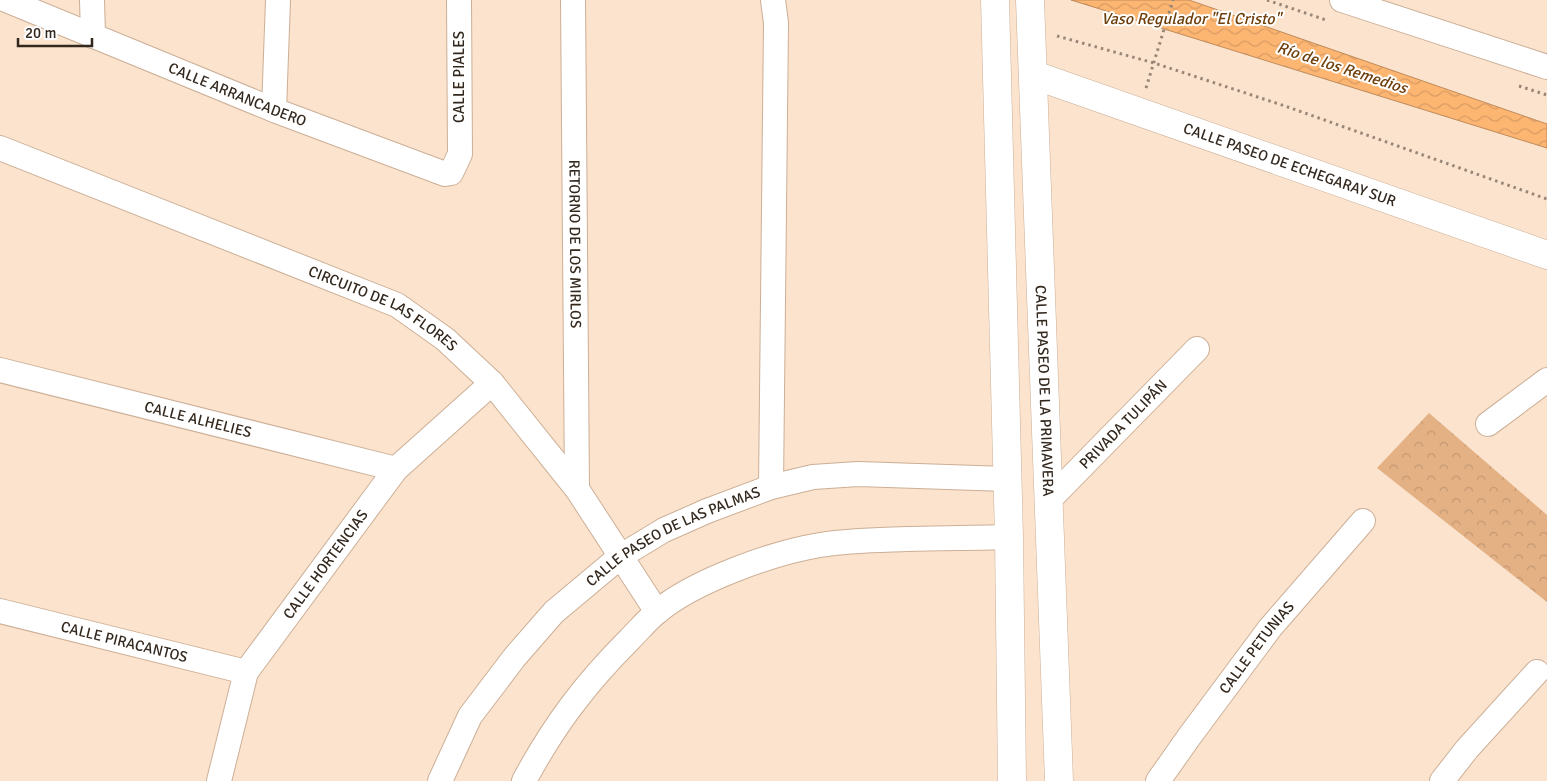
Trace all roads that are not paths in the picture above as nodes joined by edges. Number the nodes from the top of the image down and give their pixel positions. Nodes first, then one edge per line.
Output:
1 (6, 0) edge
2 (92, 0) edge
3 (278, 0) edge
4 (459, 0) edge
5 (573, 0) edge
6 (773, 0) edge
7 (995, 0) edge
8 (1342, 0) edge
9 (1031, 17) edge
10 (93, 36) junction
11 (1542, 62) edge
12 (1034, 75) junction
13 (274, 110) junction
14 (0, 148) edge
15 (460, 154) joint
16 (1547, 255) edge
17 (1197, 349) dead end
18 (0, 370) edge
19 (1547, 380) edge
20 (492, 383) junction
21 (1488, 424) dead end
22 (396, 469) junction
23 (1007, 479) junction
24 (771, 487) junction
25 (577, 488) junction
26 (1049, 500) junction
27 (1363, 521) dead end
28 (1010, 537) junction
29 (621, 556) junction
30 (0, 611) edge
31 (657, 612) junction
32 (246, 672) junction
33 (1537, 672) dead end
34 (218, 781) edge
35 (440, 781) edge
36 (524, 781) edge
37 (1012, 781) edge
38 (1059, 781) edge
39 (1158, 781) edge
40 (1442, 781) edge

1 - 10 street, CALLE ARRANCADERO
2 - 10 street
3 - 13 street
4 - 15 street, CALLE PIALES
5 - 25 street, RETORNO DE LOS MIRLOS
6 - 24 street
7 - 23 street
8 - 11 street
9 - 12 street, CALLE PASEO DE LA PRIMAVERA
10 - 13 street, CALLE ARRANCADERO
12 - 16 street, CALLE PASEO DE ECHEGARAY SUR
12 - 26 street, CALLE PASEO DE LA PRIMAVERA
13 - 15 street, CALLE ARRANCADERO
14 - 20 street, CIRCUITO DE LAS FLORES
17 - 26 street, PRIVADA TULIPÁN
18 - 22 street, CALLE ALHELIES
19 - 21 street
20 - 22 street, CALLE HORTENCIAS
20 - 25 street, CIRCUITO DE LAS FLORES
22 - 32 street, CALLE HORTENCIAS
23 - 24 street, CALLE PASEO DE LAS PALMAS
23 - 28 street
24 - 29 street, CALLE PASEO DE LAS PALMAS
25 - 29 street, CIRCUITO DE LAS FLORES
26 - 38 street, CALLE PASEO DE LA PRIMAVERA
27 - 39 street, CALLE PETUNIAS
28 - 31 street
28 - 37 street
29 - 31 street, CIRCUITO DE LAS FLORES
29 - 35 street, CALLE PASEO DE LAS PALMAS
30 - 32 street, CALLE PIRACANTOS
31 - 36 street
32 - 34 street, CALLE HORTENCIAS
33 - 40 street

